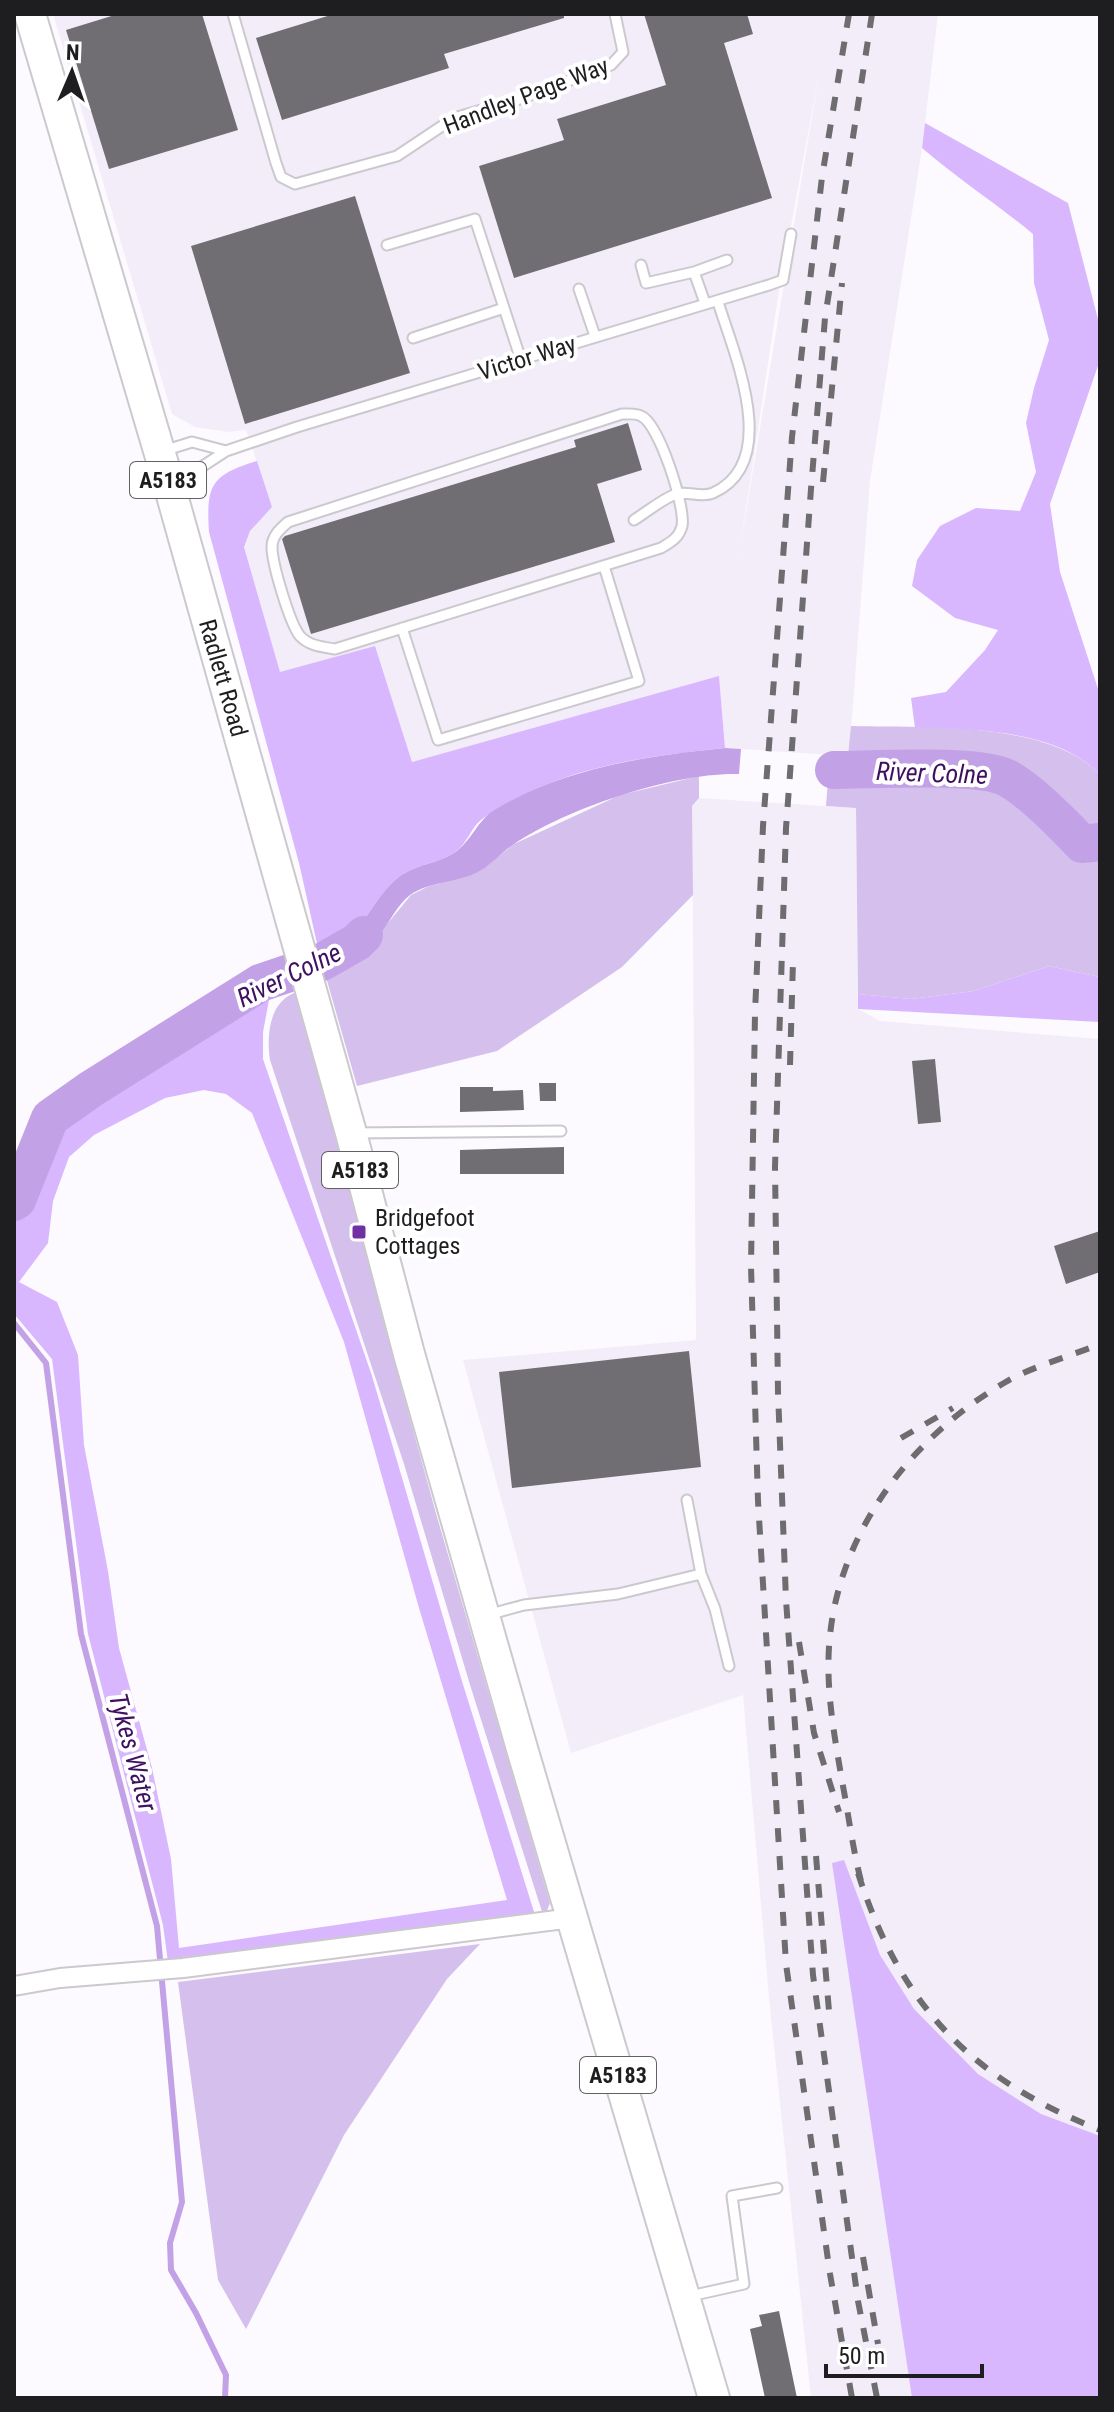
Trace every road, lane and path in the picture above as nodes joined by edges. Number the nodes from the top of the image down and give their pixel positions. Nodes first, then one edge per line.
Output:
1 (30, 14) edge
2 (233, 14) edge
3 (615, 14) edge
4 (791, 234) dead end
5 (387, 245) dead end
6 (727, 260) dead end
7 (641, 265) dead end
8 (694, 272) junction
9 (579, 289) dead end
10 (718, 302) junction
11 (705, 303) junction
12 (504, 308) junction
13 (595, 336) junction
14 (413, 338) dead end
15 (521, 360) junction
16 (226, 451) junction
17 (159, 452) junction
18 (168, 481) junction
19 (677, 494) junction
20 (634, 520) dead end
21 (604, 566) junction
22 (402, 628) junction
23 (561, 1131) dead end
24 (351, 1133) junction
25 (687, 1500) dead end
26 (701, 1574) junction
27 (484, 1616) junction
28 (729, 1666) dead end
29 (572, 1918) junction
30 (14, 1986) edge
31 (777, 2188) dead end
32 (683, 2298) junction
33 (714, 2398) edge

1 - 17 main road, Radlett Road / A5183
2 - 3 lane, Handley Page Way
4 - 10 lane, Victor Way
5 - 12 lane
6 - 8 lane
7 - 8 lane
8 - 11 lane
9 - 13 lane
10 - 11 lane, Victor Way
10 - 19 lane
11 - 13 lane, Victor Way
12 - 14 lane
12 - 15 lane
13 - 15 lane, Victor Way
15 - 16 lane, Victor Way
16 - 17 lane, Victor Way
16 - 18 lane, Victor Way
17 - 18 main road, Radlett Road / A5183
18 - 24 main road, Radlett Road / A5183
19 - 20 lane
19 - 21 lane
19 - 22 lane
21 - 22 lane
21 - 22 lane
23 - 24 lane
24 - 27 main road, Radlett Road / A5183
25 - 26 lane
26 - 27 lane
26 - 28 lane
27 - 29 main road, A5183
29 - 30 street
29 - 32 main road, A5183
31 - 32 lane
32 - 33 main road, A5183

